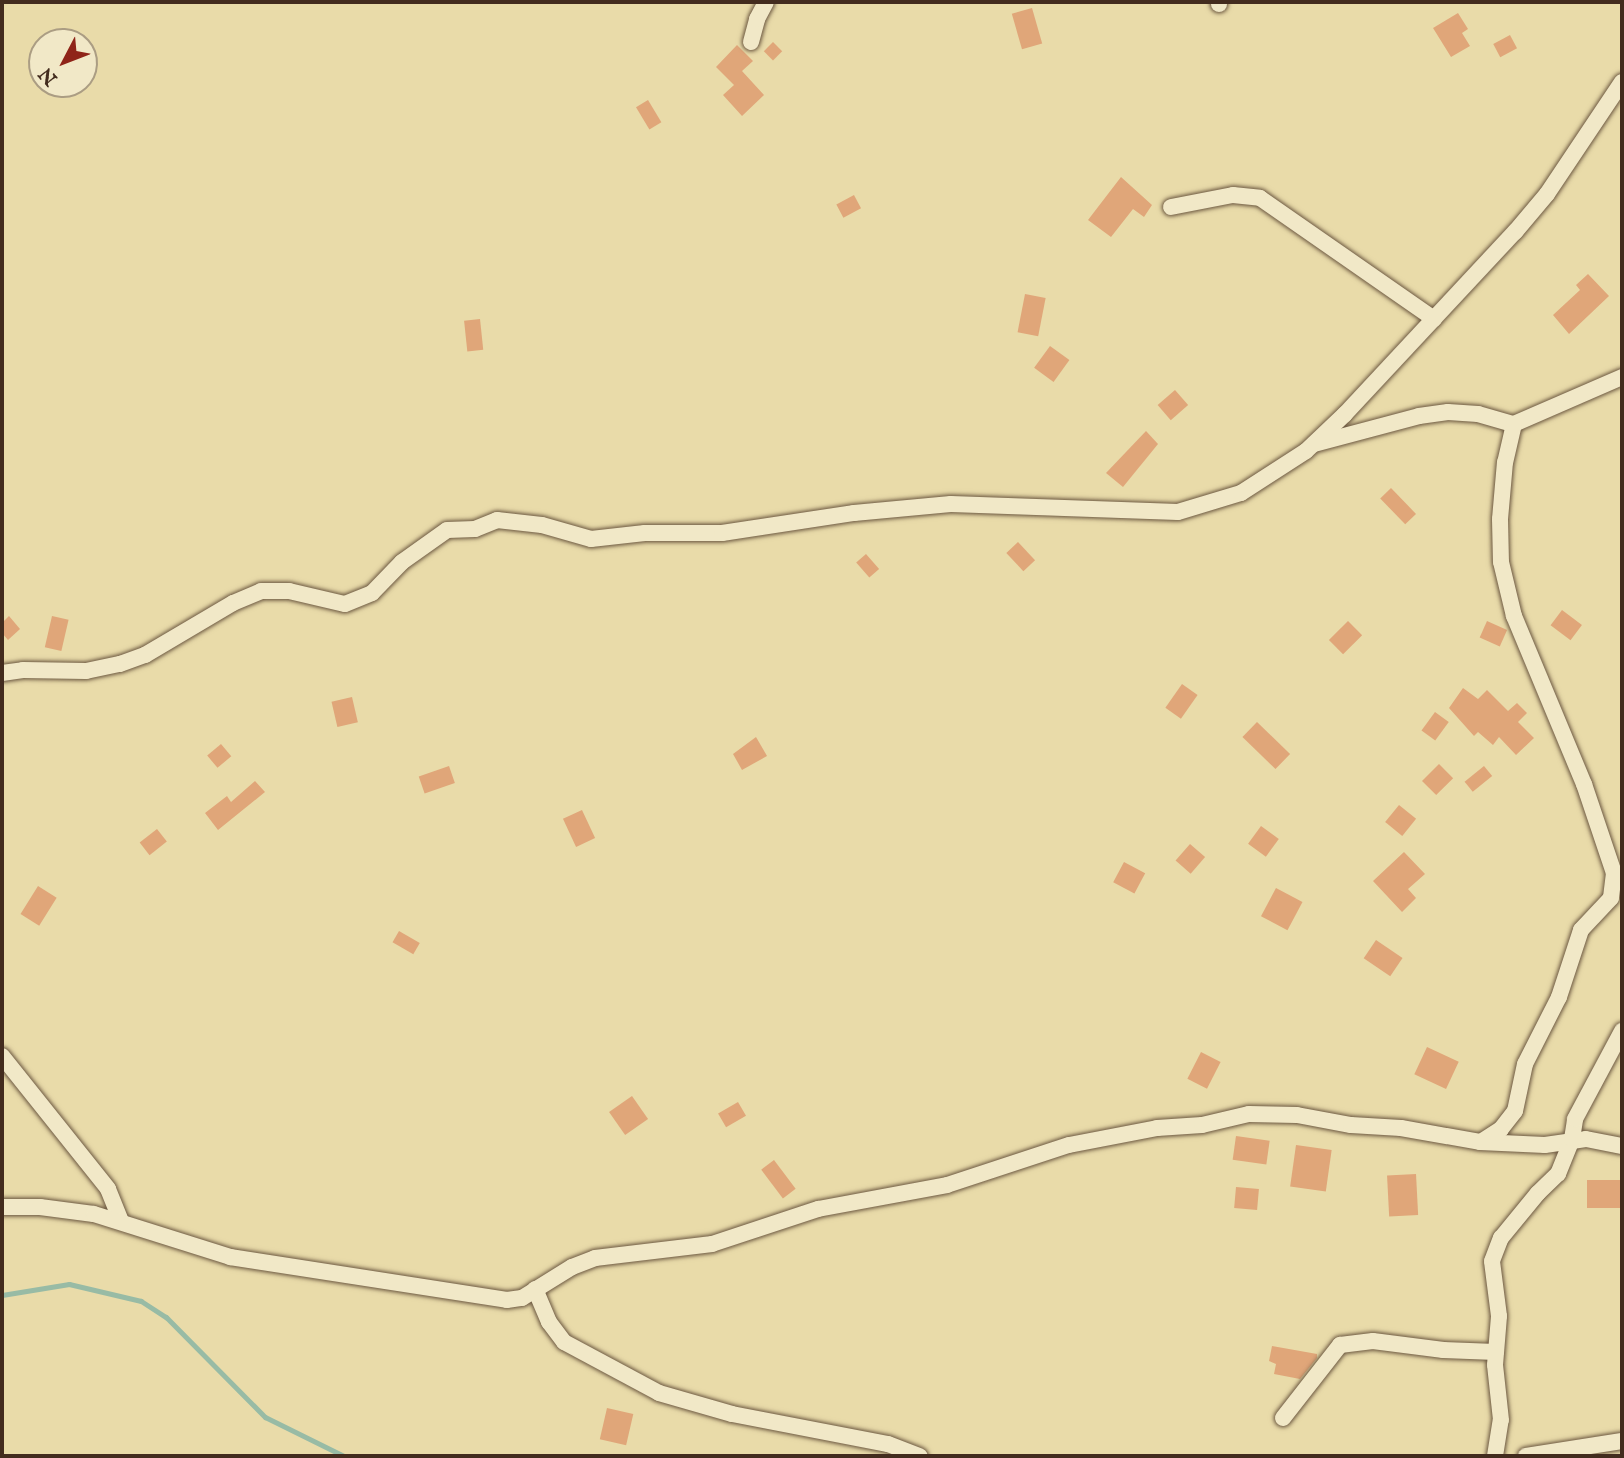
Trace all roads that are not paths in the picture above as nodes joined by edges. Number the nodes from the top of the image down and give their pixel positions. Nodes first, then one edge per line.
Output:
1 (766, 2) edge
2 (751, 42) dead end
3 (1622, 82) edge
4 (1171, 207) dead end
5 (1434, 319) junction
6 (1622, 377) edge
7 (1514, 424) junction
8 (1312, 444) junction
9 (2, 673) edge
10 (1604, 840) junction
11 (1622, 855) edge
12 (1622, 1031) edge
13 (2, 1056) edge
14 (1573, 1139) junction
15 (1480, 1142) junction
16 (1622, 1146) edge
17 (2, 1207) edge
18 (121, 1222) junction
19 (534, 1289) junction
20 (1496, 1352) junction
21 (1283, 1418) dead end
22 (1622, 1441) edge
23 (920, 1456) edge
24 (1495, 1456) edge
25 (1526, 1456) edge

1 - 2 street
3 - 5 street
4 - 5 street
5 - 8 street
6 - 7 street
7 - 8 street
7 - 10 street
8 - 9 street
10 - 11 street
10 - 15 street
12 - 14 street
13 - 18 street
14 - 15 street
14 - 16 street
14 - 20 street
15 - 19 street
17 - 18 street
18 - 19 street
19 - 23 street
20 - 21 street
20 - 24 street
22 - 25 street

